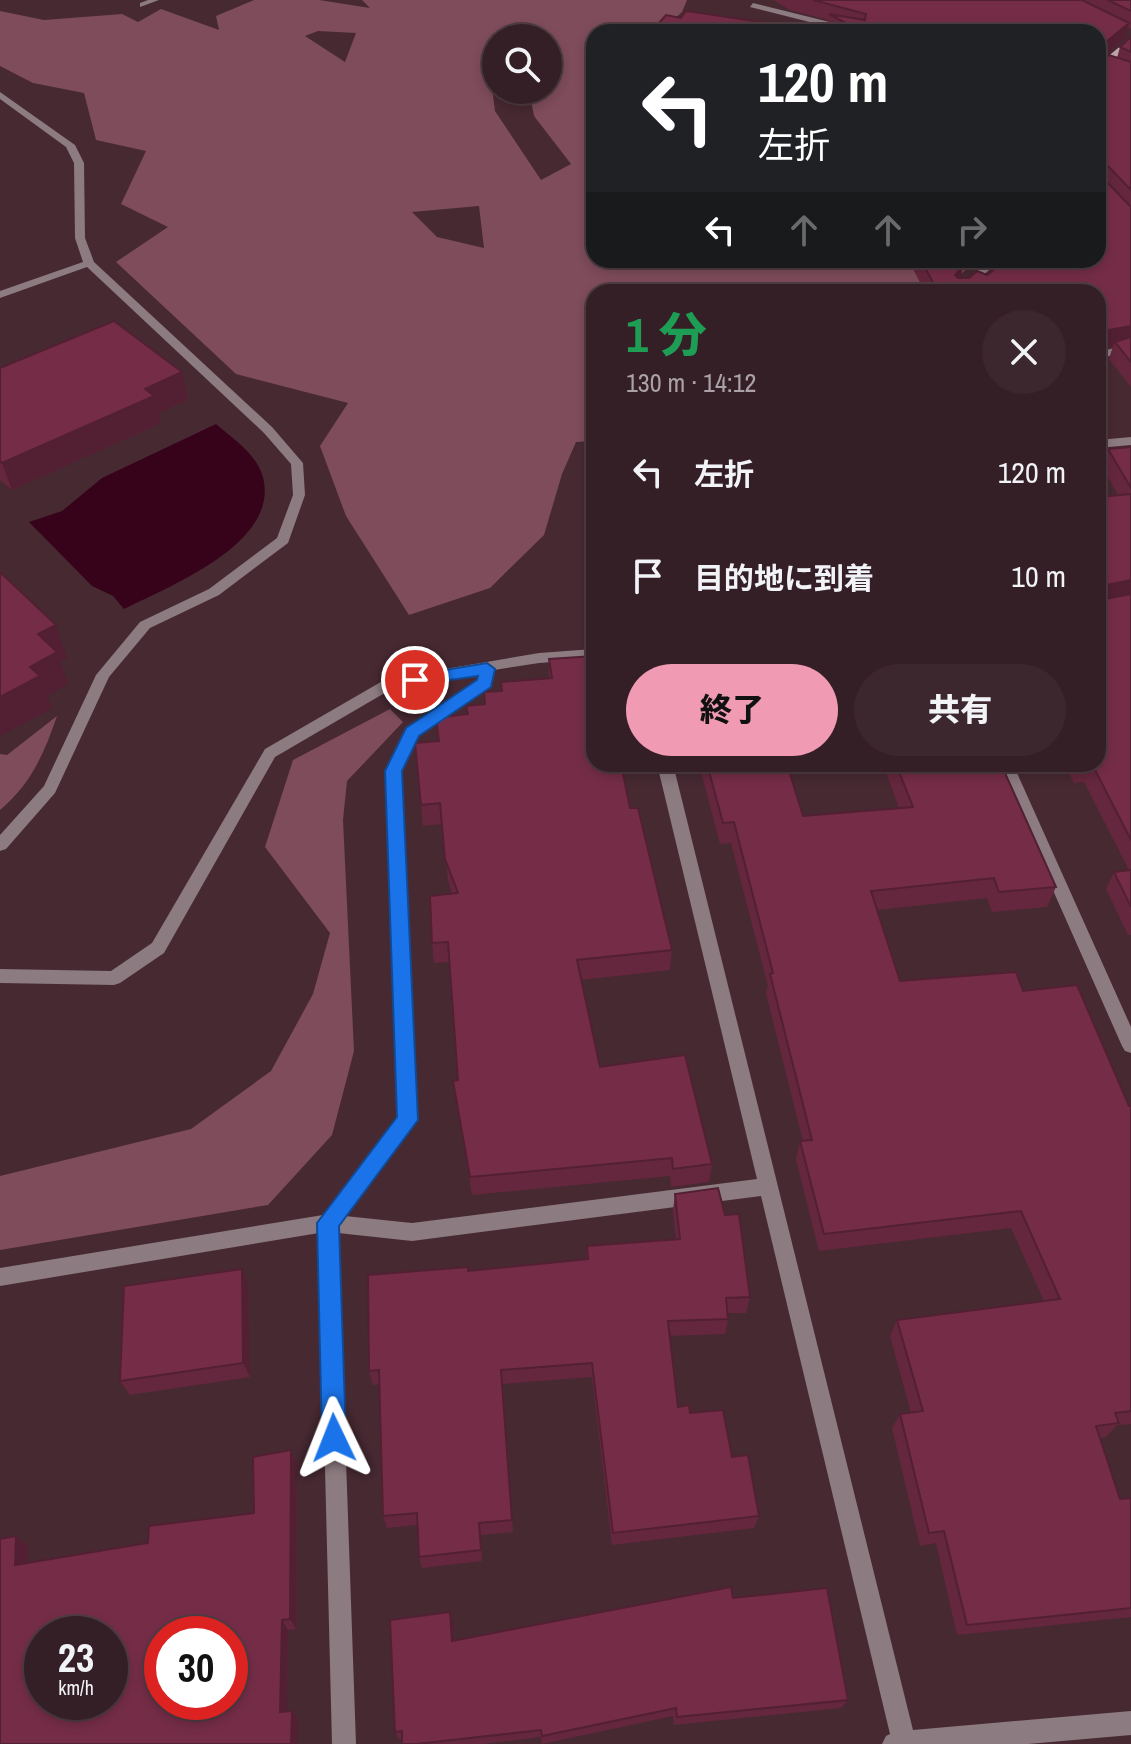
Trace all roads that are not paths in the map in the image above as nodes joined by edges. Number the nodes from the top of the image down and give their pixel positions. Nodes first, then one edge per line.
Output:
1 (155, 0) edge
2 (754, 3) edge
3 (143, 5) dead end
4 (745, 14) dead end
5 (830, 24) edge
6 (1118, 30) edge
7 (1131, 38) edge
8 (1106, 62) edge
9 (1106, 68) edge
10 (1117, 70) edge
11 (0, 95) edge
12 (89, 263) junction
13 (986, 268) edge
14 (968, 284) edge
15 (0, 295) edge
16 (1131, 347) edge
17 (1106, 354) edge
18 (1131, 441) edge
19 (1106, 443) edge
20 (586, 655) edge
21 (487, 669) junction
22 (667, 772) edge
23 (1009, 772) edge
24 (0, 845) edge
25 (0, 976) edge
26 (1131, 1046) edge
27 (768, 1186) junction
28 (328, 1223) junction
29 (0, 1277) edge
30 (1131, 1723) edge
31 (344, 1744) edge
32 (900, 1744) edge

1 - 3 street
2 - 4 street
2 - 5 street
6 - 7 street
7 - 8 street
9 - 10 street
11 - 12 street
12 - 15 street
12 - 24 street
13 - 14 street
16 - 17 street
18 - 19 street
20 - 21 street
21 - 25 street
21 - 28 street
22 - 27 street
23 - 26 street
27 - 28 street
27 - 32 street
28 - 29 street
28 - 31 street
30 - 32 street

